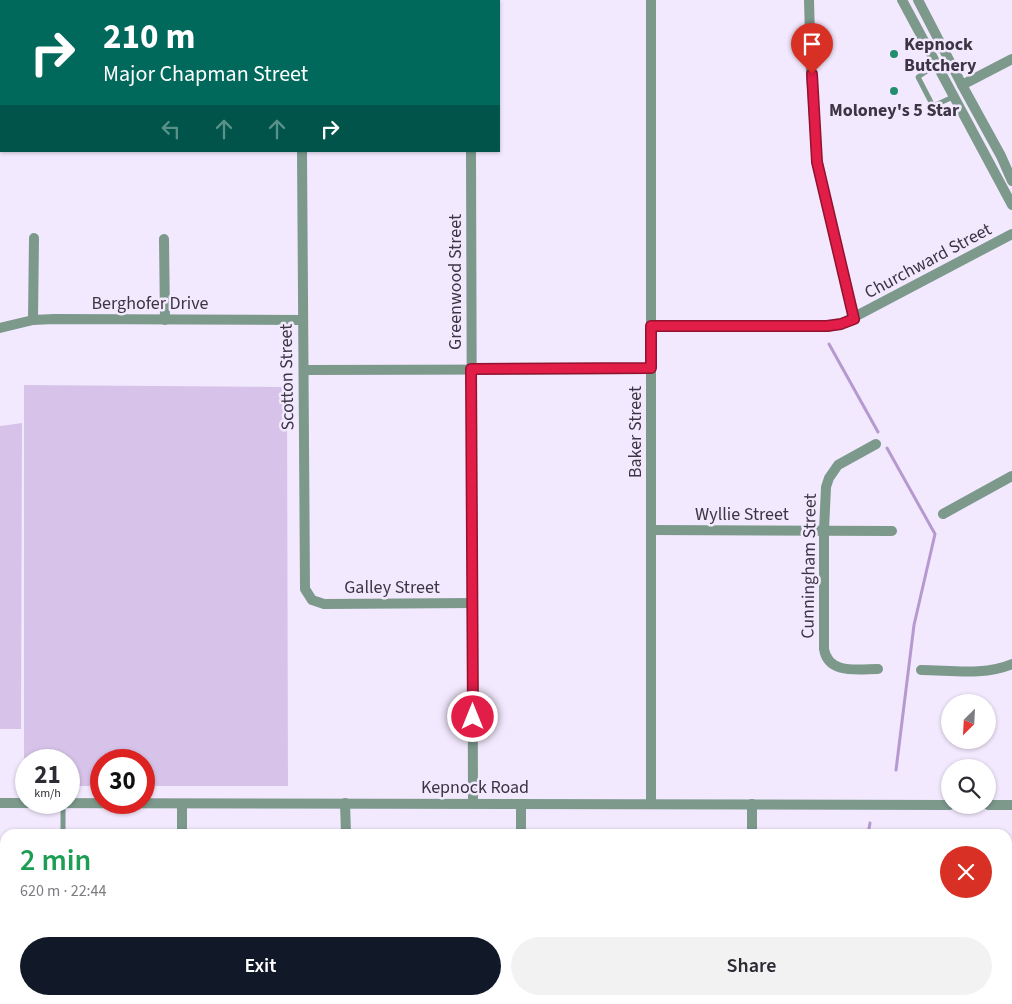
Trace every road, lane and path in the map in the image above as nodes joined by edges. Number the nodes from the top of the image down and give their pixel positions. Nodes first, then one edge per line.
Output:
1 (651, 0) edge
2 (809, 0) edge
3 (902, 0) edge
4 (918, 0) edge
5 (1012, 59) edge
6 (936, 65) junction
7 (962, 85) junction
8 (953, 97) junction
9 (302, 152) edge
10 (471, 152) edge
11 (1012, 181) edge
12 (1012, 205) edge
13 (1012, 234) edge
14 (34, 238) dead end
15 (164, 239) dead end
16 (854, 319) junction
17 (33, 320) junction
18 (165, 320) junction
19 (302, 320) junction
20 (651, 326) junction
21 (0, 328) edge
22 (651, 368) junction
23 (471, 369) junction
24 (304, 370) junction
25 (876, 444) dead end
26 (1012, 476) edge
27 (943, 514) dead end
28 (651, 530) junction
29 (824, 530) junction
30 (892, 531) dead end
31 (312, 600) joint
32 (473, 603) junction
33 (1012, 664) edge
34 (878, 669) dead end
35 (921, 670) dead end
36 (0, 803) edge
37 (15, 803) edge
38 (80, 803) edge
39 (345, 803) junction
40 (651, 803) junction
41 (182, 804) junction
42 (473, 804) junction
43 (521, 804) junction
44 (752, 804) junction
45 (941, 804) edge
46 (996, 804) edge
47 (1012, 805) edge
48 (63, 814) edge
49 (63, 829) edge
50 (182, 829) edge
51 (346, 829) edge
52 (521, 829) edge
53 (752, 829) edge

1 - 20 street, Baker Street
2 - 16 street
3 - 6 street
4 - 7 street
5 - 7 street
6 - 8 street
6 - 8 lane
7 - 11 street
8 - 12 street
9 - 19 street, Scotton Street
10 - 23 street, Greenwood Street
13 - 16 street, Churchward Street
14 - 17 street
15 - 18 street
16 - 20 street, Churchward Street
17 - 18 street, Berghofer Drive
17 - 21 street, Berghofer Drive
18 - 19 street, Berghofer Drive
19 - 24 street, Scotton Street
20 - 22 street, Baker Street
22 - 23 street
22 - 28 street, Baker Street
23 - 24 street
23 - 32 street, Greenwood Street
24 - 31 street, Scotton Street
25 - 29 street, Cunningham Street
26 - 27 street
28 - 29 street, Wyllie Street
28 - 40 street, Baker Street
29 - 30 street, Wyllie Street
29 - 34 street, Cunningham Street
31 - 32 street, Galley Street
32 - 42 street, Greenwood Street
33 - 35 street
36 - 37 street, Kepnock Road
38 - 41 street, Kepnock Road
39 - 41 street, Kepnock Road
39 - 42 street, Kepnock Road
39 - 51 street
40 - 43 street, Kepnock Road
40 - 44 street, Kepnock Road
41 - 50 street
42 - 43 street, Kepnock Road
43 - 52 street
44 - 45 street, Kepnock Road
44 - 53 street
46 - 47 street
48 - 49 lane

